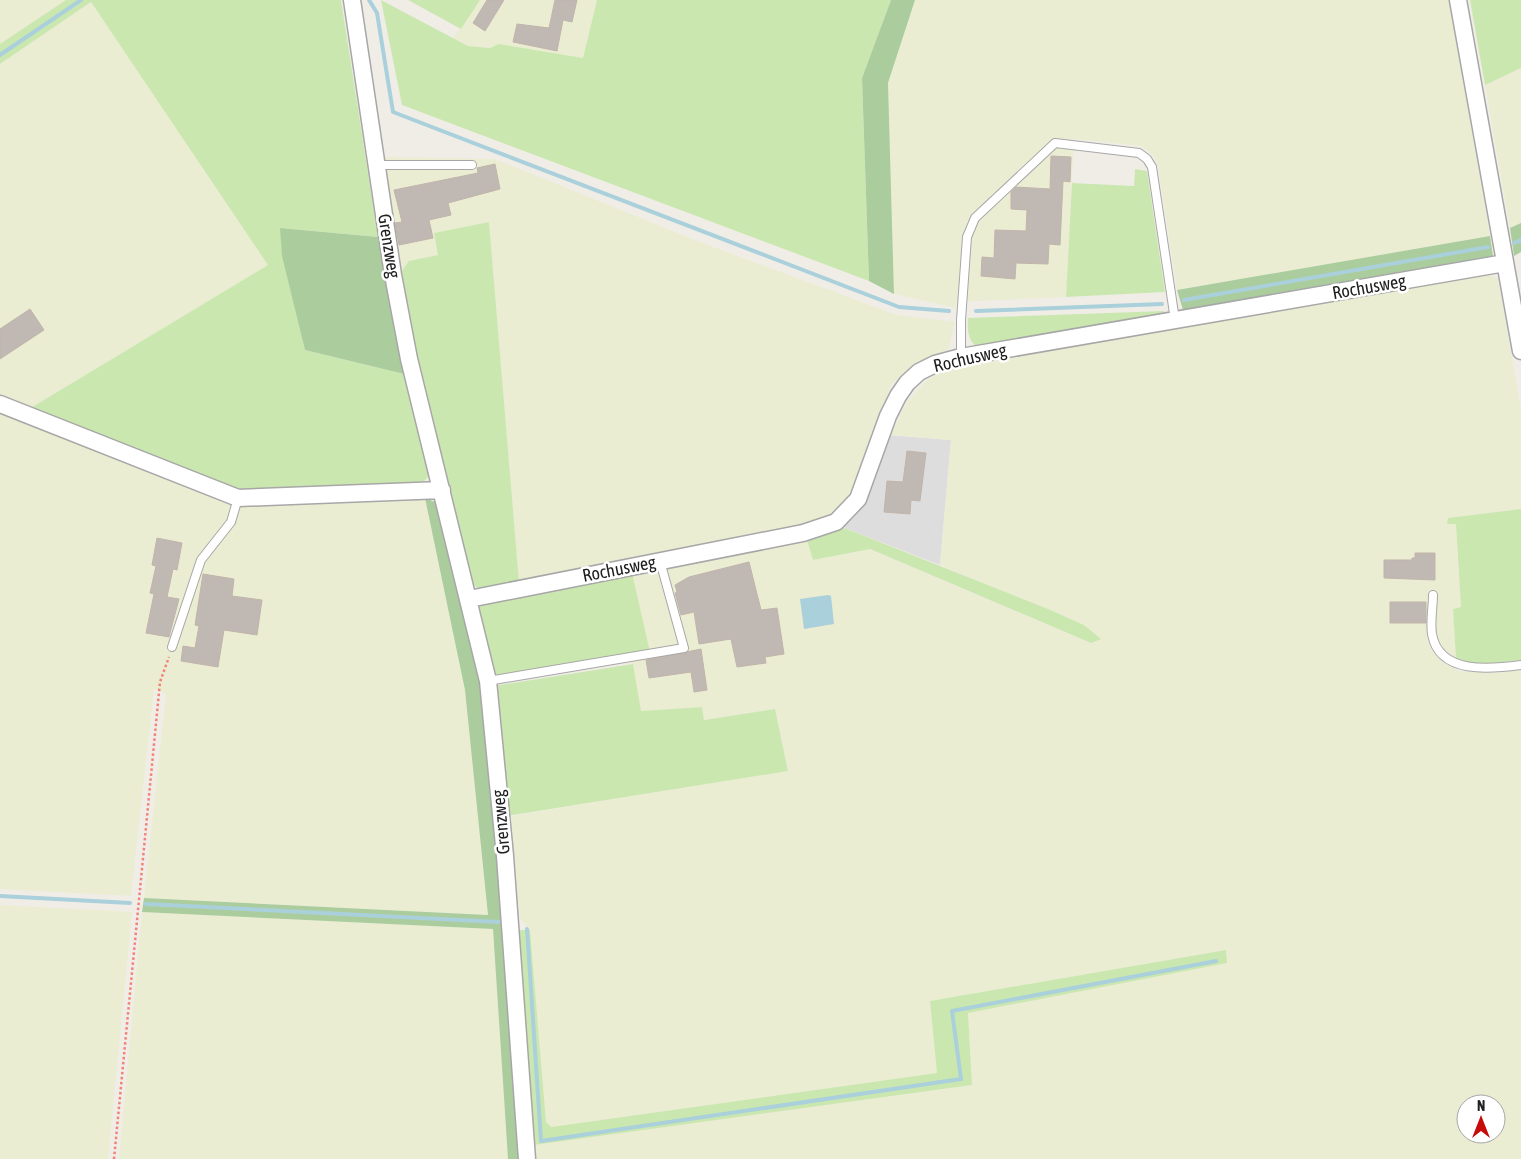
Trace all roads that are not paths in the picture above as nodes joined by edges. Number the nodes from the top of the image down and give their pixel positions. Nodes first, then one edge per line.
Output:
1 (352, 0) edge
2 (1458, 0) edge
3 (377, 165) junction
4 (472, 165) dead end
5 (1505, 263) junction
6 (1175, 320) junction
7 (1521, 351) edge
8 (961, 357) junction
9 (0, 404) edge
10 (442, 490) junction
11 (238, 498) junction
12 (660, 561) junction
13 (1433, 595) dead end
14 (469, 599) junction
15 (172, 647) road end
16 (1521, 665) edge
17 (488, 681) junction
18 (527, 1159) edge

1 - 3 street, Grenzweg
2 - 5 street
3 - 4 lane
3 - 10 street, Grenzweg
5 - 6 street, Rochusweg
5 - 7 street
6 - 8 street, Rochusweg
6 - 8 lane
8 - 12 street, Rochusweg
9 - 11 street
10 - 11 street
10 - 14 street, Grenzweg
11 - 15 lane
12 - 14 street, Rochusweg
12 - 17 lane
13 - 16 lane
14 - 17 street, Grenzweg
17 - 18 street, Grenzweg

